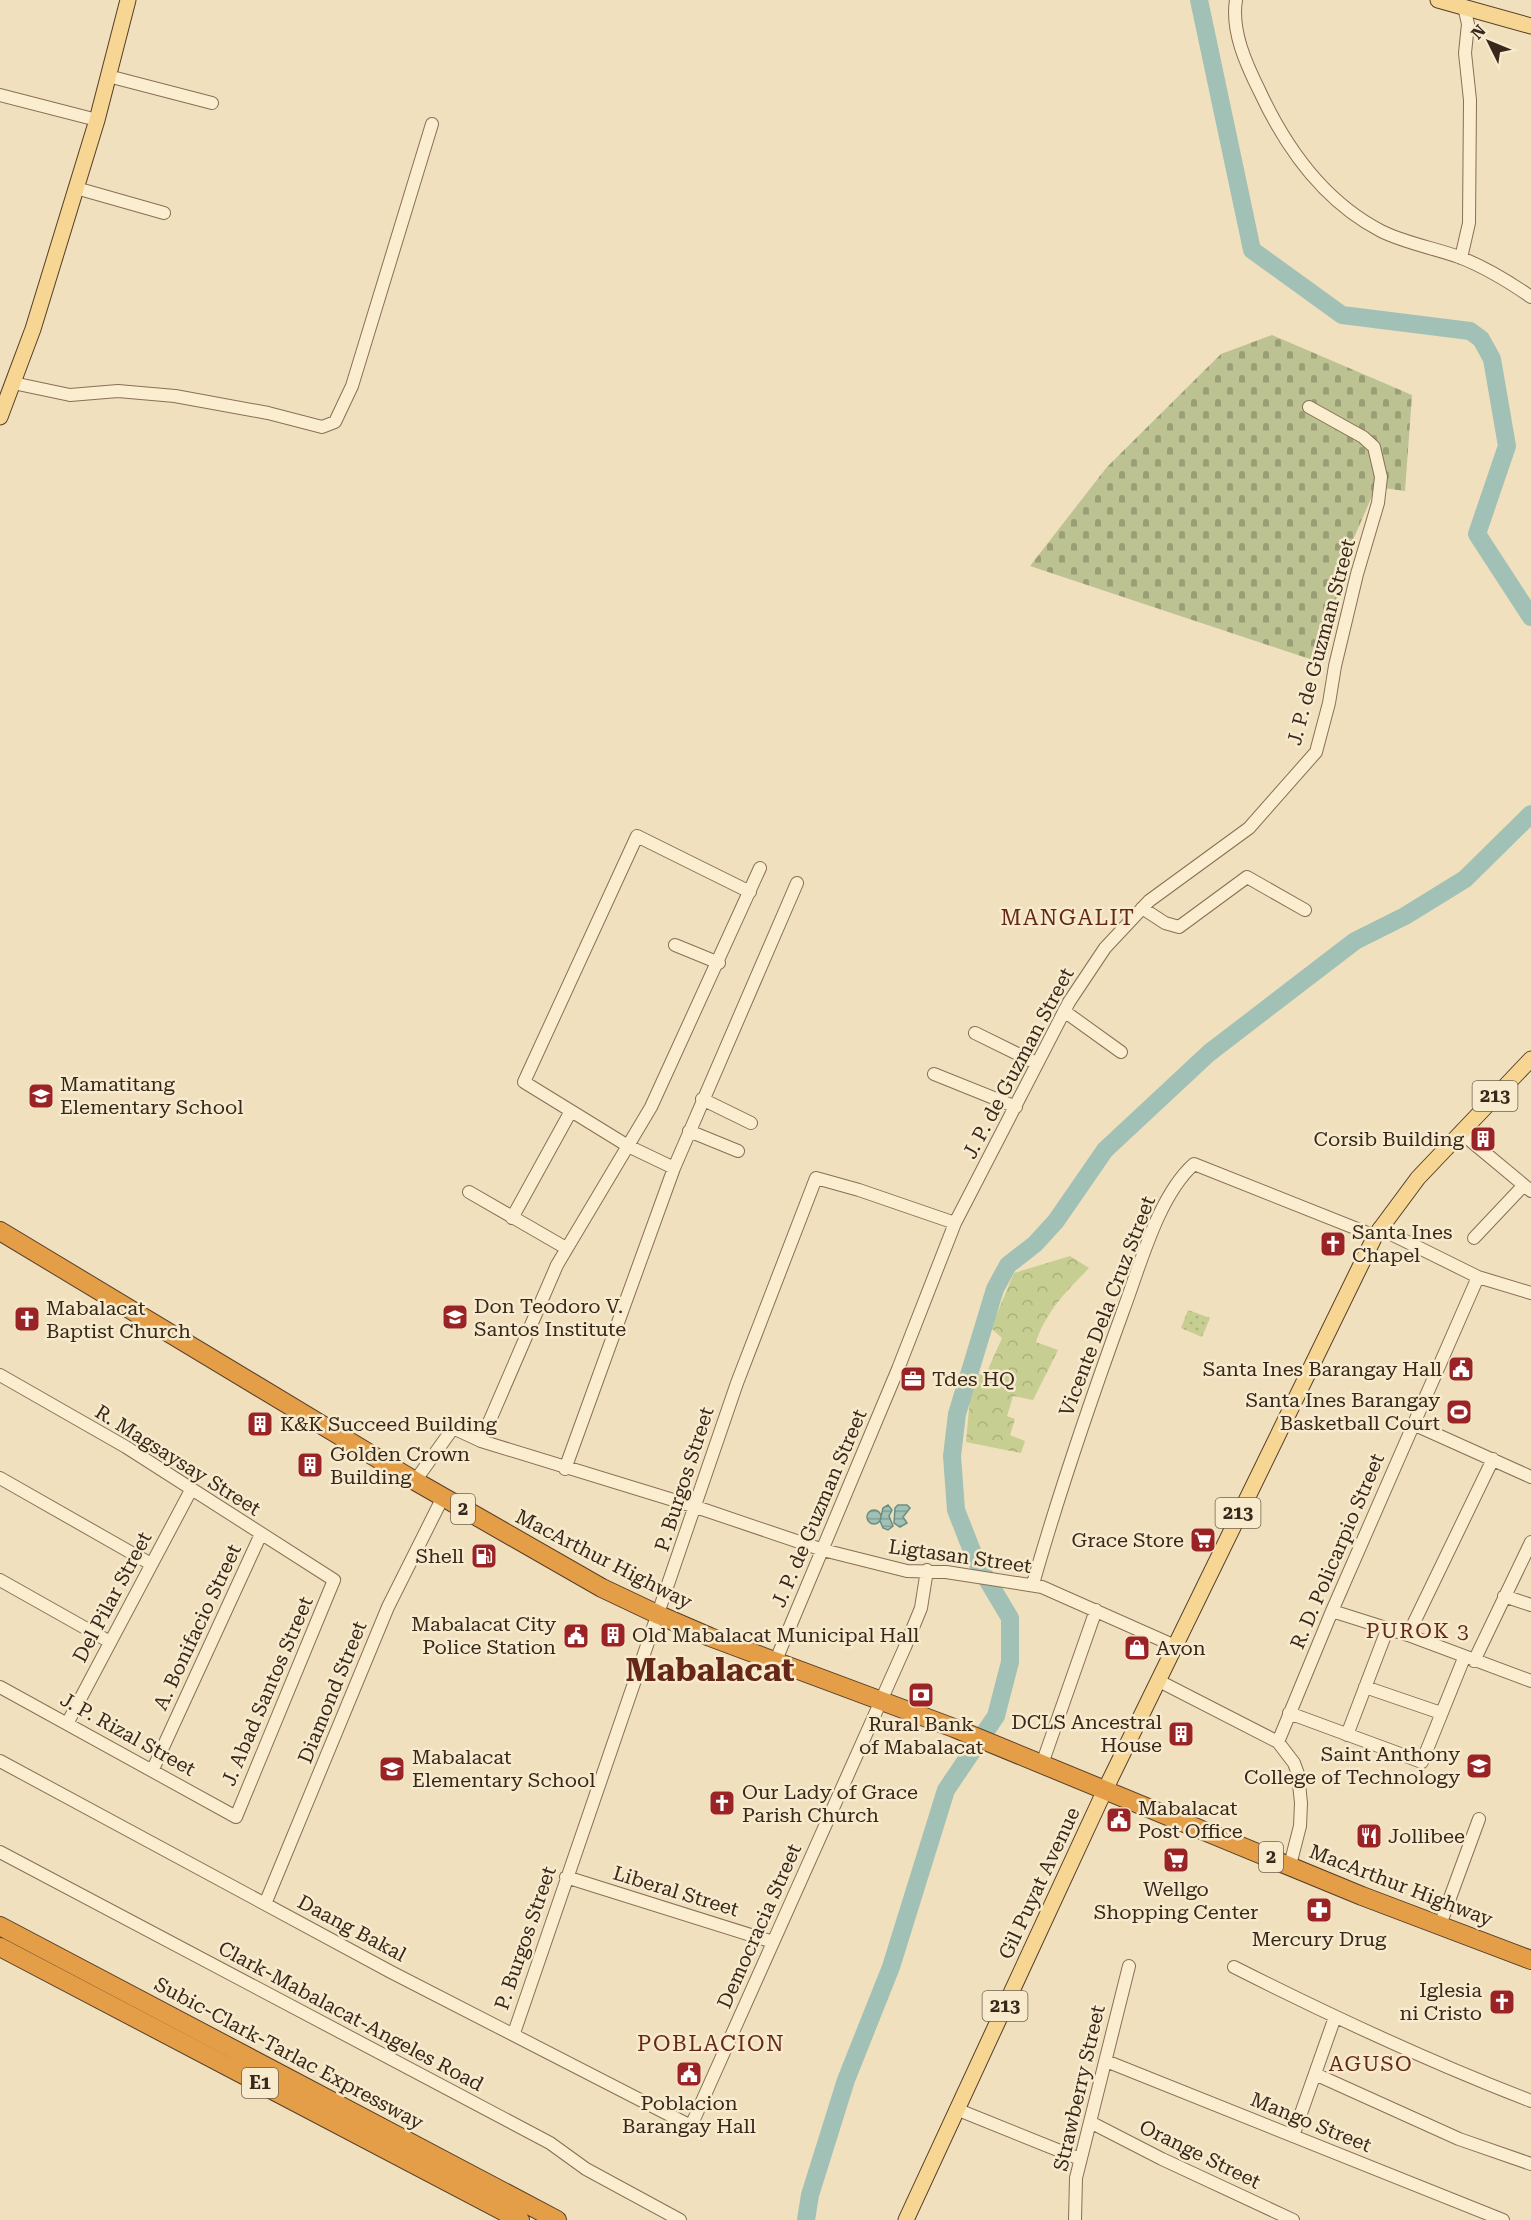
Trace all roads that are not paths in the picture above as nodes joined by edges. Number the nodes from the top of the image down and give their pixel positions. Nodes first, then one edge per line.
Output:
1 (128, 0) edge
2 (1236, 0) edge
3 (1438, 0) edge
4 (1459, 3) edge
5 (1531, 26) edge
6 (108, 76) junction
7 (0, 95) edge
8 (212, 103) dead end
9 (97, 120) junction
10 (432, 124) dead end
11 (76, 188) junction
12 (164, 213) dead end
13 (1461, 258) junction
14 (1531, 297) edge
15 (13, 383) junction
16 (1309, 407) dead end
17 (0, 417) edge
18 (760, 868) dead end
19 (798, 883) dead end
20 (750, 892) junction
21 (1142, 908) junction
22 (1305, 910) dead end
23 (675, 945) dead end
24 (719, 963) junction
25 (1064, 1011) junction
26 (975, 1033) dead end
27 (1121, 1052) dead end
28 (1531, 1059) edge
29 (1036, 1063) junction
30 (934, 1074) dead end
31 (702, 1099) junction
32 (1016, 1107) junction
33 (571, 1111) junction
34 (751, 1123) dead end
35 (689, 1131) junction
36 (1460, 1132) junction
37 (628, 1146) junction
38 (738, 1151) dead end
39 (674, 1168) junction
40 (1527, 1189) edge
41 (469, 1192) dead end
42 (512, 1218) junction
43 (955, 1223) junction
44 (0, 1231) edge
45 (1377, 1232) junction
46 (1474, 1238) dead end
47 (566, 1248) junction
48 (1478, 1277) junction
49 (1531, 1293) edge
50 (0, 1376) edge
51 (1413, 1424) junction
52 (481, 1441) junction
53 (1493, 1459) junction
54 (565, 1468) junction
55 (1531, 1477) edge
56 (0, 1478) edge
57 (415, 1481) junction
58 (191, 1490) junction
59 (443, 1497) junction
60 (696, 1507) junction
61 (261, 1534) junction
62 (1531, 1542) edge
63 (823, 1550) junction
64 (152, 1564) junction
65 (927, 1570) junction
66 (0, 1580) edge
67 (334, 1580) joint
68 (1033, 1584) junction
69 (1504, 1596) junction
70 (1531, 1605) edge
71 (1096, 1610) junction
72 (1332, 1611) junction
73 (658, 1615) junction
74 (1387, 1630) junction
75 (1408, 1635) junction
76 (110, 1642) junction
77 (1175, 1646) junction
78 (776, 1660) junction
79 (1469, 1660) junction
80 (1159, 1681) junction
81 (1531, 1681) edge
82 (0, 1687) edge
83 (1365, 1687) junction
84 (881, 1701) junction
85 (1288, 1713) junction
86 (1441, 1713) junction
87 (68, 1722) junction
88 (1347, 1734) junction
89 (1278, 1742) junction
90 (0, 1761) edge
91 (1042, 1764) junction
92 (153, 1769) junction
93 (1104, 1792) junction
94 (236, 1816) joint
95 (1479, 1819) dead end
96 (0, 1852) edge
97 (1290, 1865) junction
98 (566, 1877) junction
99 (265, 1904) junction
100 (1440, 1925) junction
101 (0, 1926) edge
102 (773, 1942) junction
103 (0, 1947) edge
104 (1531, 1960) edge
105 (1129, 1966) dead end
106 (1234, 1967) dead end
107 (1335, 2017) junction
108 (514, 2032) junction
109 (1106, 2061) junction
110 (1315, 2074) junction
111 (1531, 2101) edge
112 (956, 2109) junction
113 (1090, 2122) junction
114 (687, 2126) joint
115 (1293, 2136) junction
116 (1080, 2159) junction
117 (1531, 2164) edge
118 (520, 2220) edge
119 (557, 2220) edge
120 (680, 2220) edge
121 (906, 2220) edge
122 (1075, 2220) edge
123 (1293, 2220) edge
124 (1503, 2220) edge

1 - 6 main road
2 - 13 street
3 - 4 main road
4 - 5 main road
4 - 13 street
6 - 8 street
6 - 9 main road
7 - 9 street
9 - 11 main road
10 - 15 street
11 - 12 street
11 - 15 main road
13 - 14 street
15 - 17 main road
16 - 21 street, J. P. de Guzman Street
18 - 20 street
19 - 31 street
20 - 24 street
20 - 33 street
21 - 22 street
21 - 25 street, J. P. de Guzman Street
23 - 24 street
24 - 37 street
25 - 27 street
25 - 29 street, J. P. de Guzman Street
26 - 29 street
28 - 36 main road, 213
29 - 32 street, J. P. de Guzman Street
30 - 32 street
31 - 34 street
31 - 35 street
32 - 43 street, J. P. de Guzman Street
33 - 37 street
33 - 42 street
35 - 38 street
35 - 39 street
36 - 40 street
36 - 45 main road, 213
37 - 39 street
37 - 47 street
39 - 54 street
40 - 46 street
41 - 42 street
42 - 47 street
43 - 60 street, P. Burgos Street
43 - 63 street, J. P. de Guzman Street
44 - 57 highway, MacArthur Highway / 2
45 - 48 street
45 - 68 street, Vicente Dela Cruz Street
45 - 77 main road, 213
47 - 52 street
48 - 49 street
48 - 51 street, R. D. Policarpio Street
50 - 58 street, R. Magsaysay Street
51 - 53 street
51 - 72 street, R. D. Policarpio Street
52 - 54 street, Ligtasan Street
52 - 57 street, Ligtasan Street
53 - 55 street
53 - 75 street
54 - 60 street, Ligtasan Street
56 - 64 street
57 - 59 highway, MacArthur Highway / 2
58 - 61 street, R. Magsaysay Street
58 - 64 street, Del Pilar Street
59 - 73 highway, MacArthur Highway / 2
59 - 99 street, Diamond Street
60 - 63 street, Ligtasan Street
60 - 73 street, P. Burgos Street
61 - 67 street, R. Magsaysay Street
61 - 92 street, A. Bonifacio Street
62 - 69 street
63 - 65 street, Ligtasan Street
63 - 78 street, J. P. de Guzman Street
64 - 76 street, Del Pilar Street
65 - 68 street, Ligtasan Street
65 - 84 street, Democracia Street
66 - 76 street
67 - 94 street, J. Abad Santos Street
68 - 71 street, Ligtasan Street
69 - 70 street
69 - 79 street
71 - 77 street, Ligtasan Street
71 - 91 street
72 - 74 street
72 - 85 street, R. D. Policarpio Street
73 - 78 highway, MacArthur Highway / 2
73 - 98 street, P. Burgos Street
74 - 75 street
74 - 83 street
75 - 79 street
76 - 87 street, Del Pilar Street
77 - 80 main road, 213
78 - 84 highway, MacArthur Highway / 2
79 - 81 street
79 - 86 street
80 - 89 street
80 - 93 main road, 213
82 - 87 street, J. P. Rizal Street
83 - 86 street
83 - 88 street
84 - 91 highway, MacArthur Highway / 2
84 - 102 street, Democracia Street
85 - 88 street
85 - 89 street, R. D. Policarpio Street
86 - 88 street
87 - 92 street, J. P. Rizal Street
89 - 97 street
90 - 99 street, Daang Bakal
91 - 93 highway, MacArthur Highway / 2
92 - 94 street, J. P. Rizal Street
93 - 97 highway, MacArthur Highway / 2
93 - 112 main road, Gil Puyat Avenue / 213
95 - 100 street
96 - 120 street, Clark-Mabalacat-Angeles Road
97 - 100 highway, MacArthur Highway / 2
98 - 102 street, Liberal Street
98 - 108 street, P. Burgos Street
99 - 108 street, Daang Bakal
100 - 104 highway, MacArthur Highway / 2
101 - 119 highway, Subic-Clark-Tarlac Expressway / E1
102 - 114 street, Democracia Street
103 - 118 highway, Subic-Clark-Tarlac Expressway / E1
105 - 109 street, Strawberry Street
106 - 107 street
107 - 110 street
107 - 111 street
108 - 114 street, Daang Bakal
109 - 113 street, Strawberry Street
109 - 115 street, Mango Street
110 - 115 street
110 - 117 street
112 - 116 street
112 - 121 main road, Gil Puyat Avenue / 213
113 - 116 street, Strawberry Street
113 - 123 street, Orange Street
115 - 124 street, Mango Street
116 - 122 street, Strawberry Street

